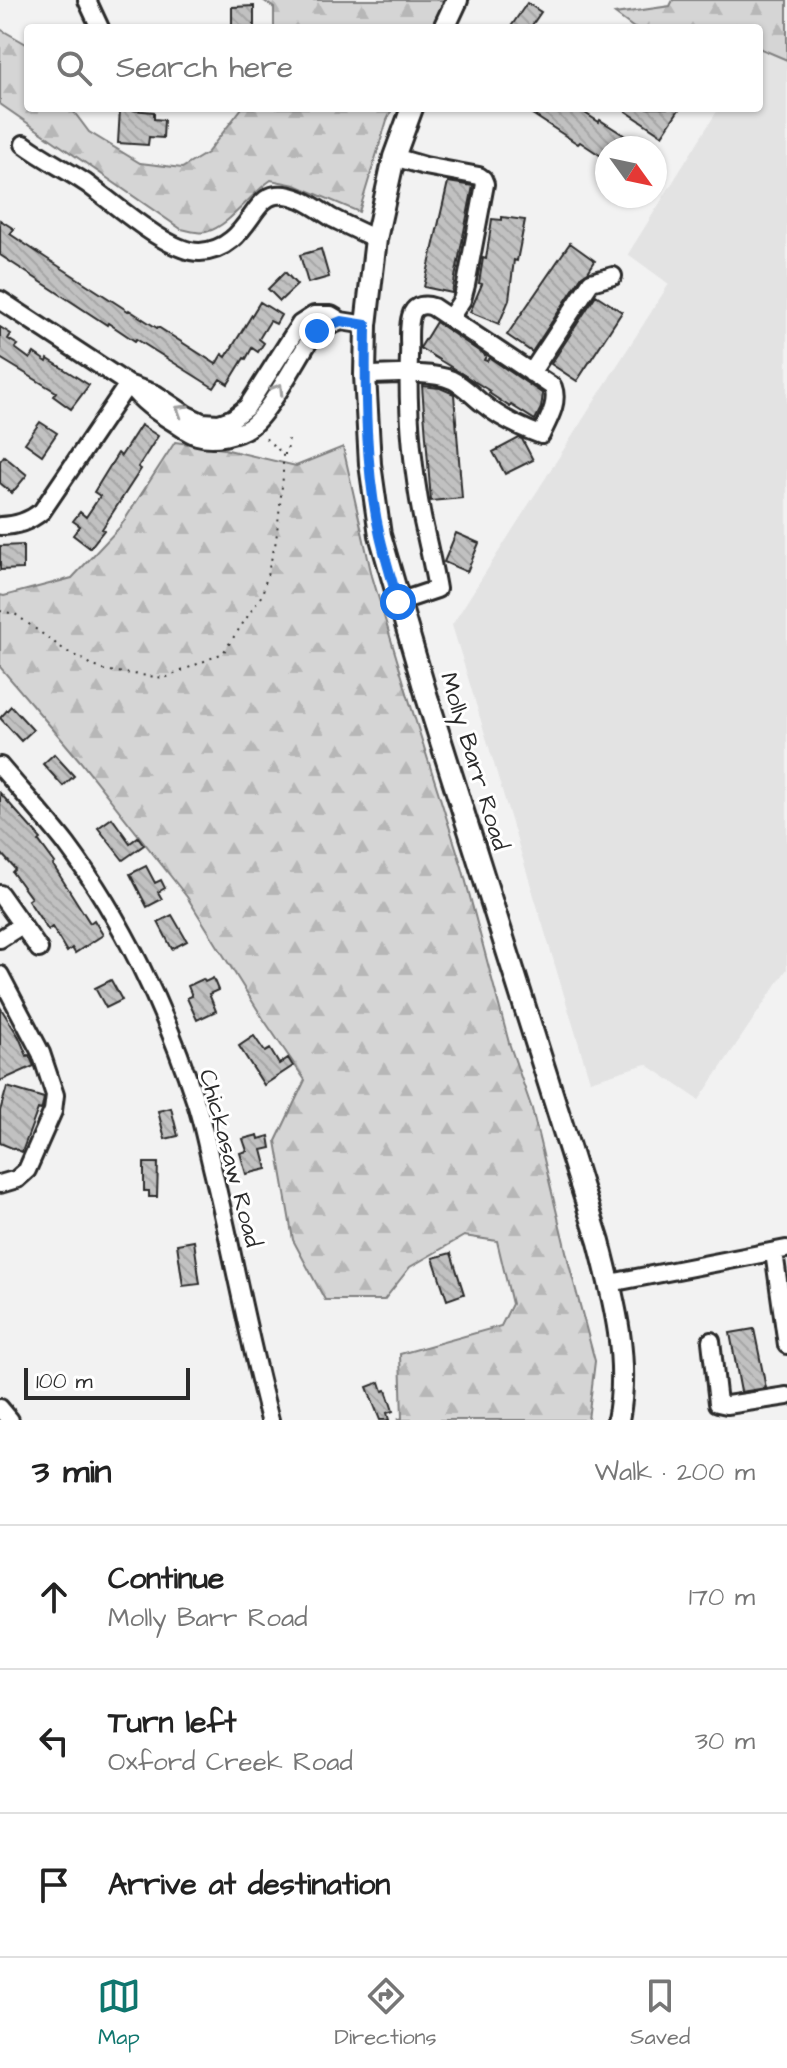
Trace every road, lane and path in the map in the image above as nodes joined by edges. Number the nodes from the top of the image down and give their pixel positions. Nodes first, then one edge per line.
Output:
1 (87, 0) edge
2 (457, 0) edge
3 (98, 24) edge
4 (446, 24) edge
5 (411, 112) edge
6 (24, 144) dead end
7 (394, 157) junction
8 (376, 239) junction
9 (613, 276) dead end
10 (0, 300) edge
11 (450, 318) junction
12 (366, 325) junction
13 (531, 373) junction
14 (409, 374) junction
15 (365, 375) junction
16 (128, 384) junction
17 (253, 417) junction
18 (289, 434) dead end
19 (283, 454) junction
20 (0, 526) edge
21 (398, 602) junction
22 (0, 611) edge
23 (0, 766) edge
24 (0, 894) edge
25 (22, 925) junction
26 (0, 939) edge
27 (39, 949) dead end
28 (0, 975) edge
29 (0, 1184) edge
30 (780, 1250) edge
31 (610, 1283) junction
32 (711, 1341) dead end
33 (787, 1345) edge
34 (787, 1396) edge
35 (0, 1408) edge
36 (10, 1420) edge
37 (270, 1420) edge
38 (618, 1420) edge

1 - 3 street
2 - 4 main road
5 - 7 main road, Molly Barr Road
6 - 8 street
7 - 8 main road, Molly Barr Road
7 - 11 street
8 - 12 main road, Molly Barr Road
9 - 13 street
10 - 16 street
11 - 13 street
11 - 14 street
12 - 15 main road, Molly Barr Road
12 - 17 street
13 - 14 street
14 - 15 street
14 - 21 street
15 - 21 main road, Molly Barr Road
16 - 17 street
16 - 20 street
17 - 19 path
18 - 19 path
19 - 22 path
21 - 31 main road, Molly Barr Road
23 - 37 street, Chickasaw Road
24 - 25 street
25 - 26 street
25 - 27 street
28 - 29 street
30 - 31 street
30 - 33 street
31 - 38 main road, Molly Barr Road
32 - 34 street
35 - 36 street

